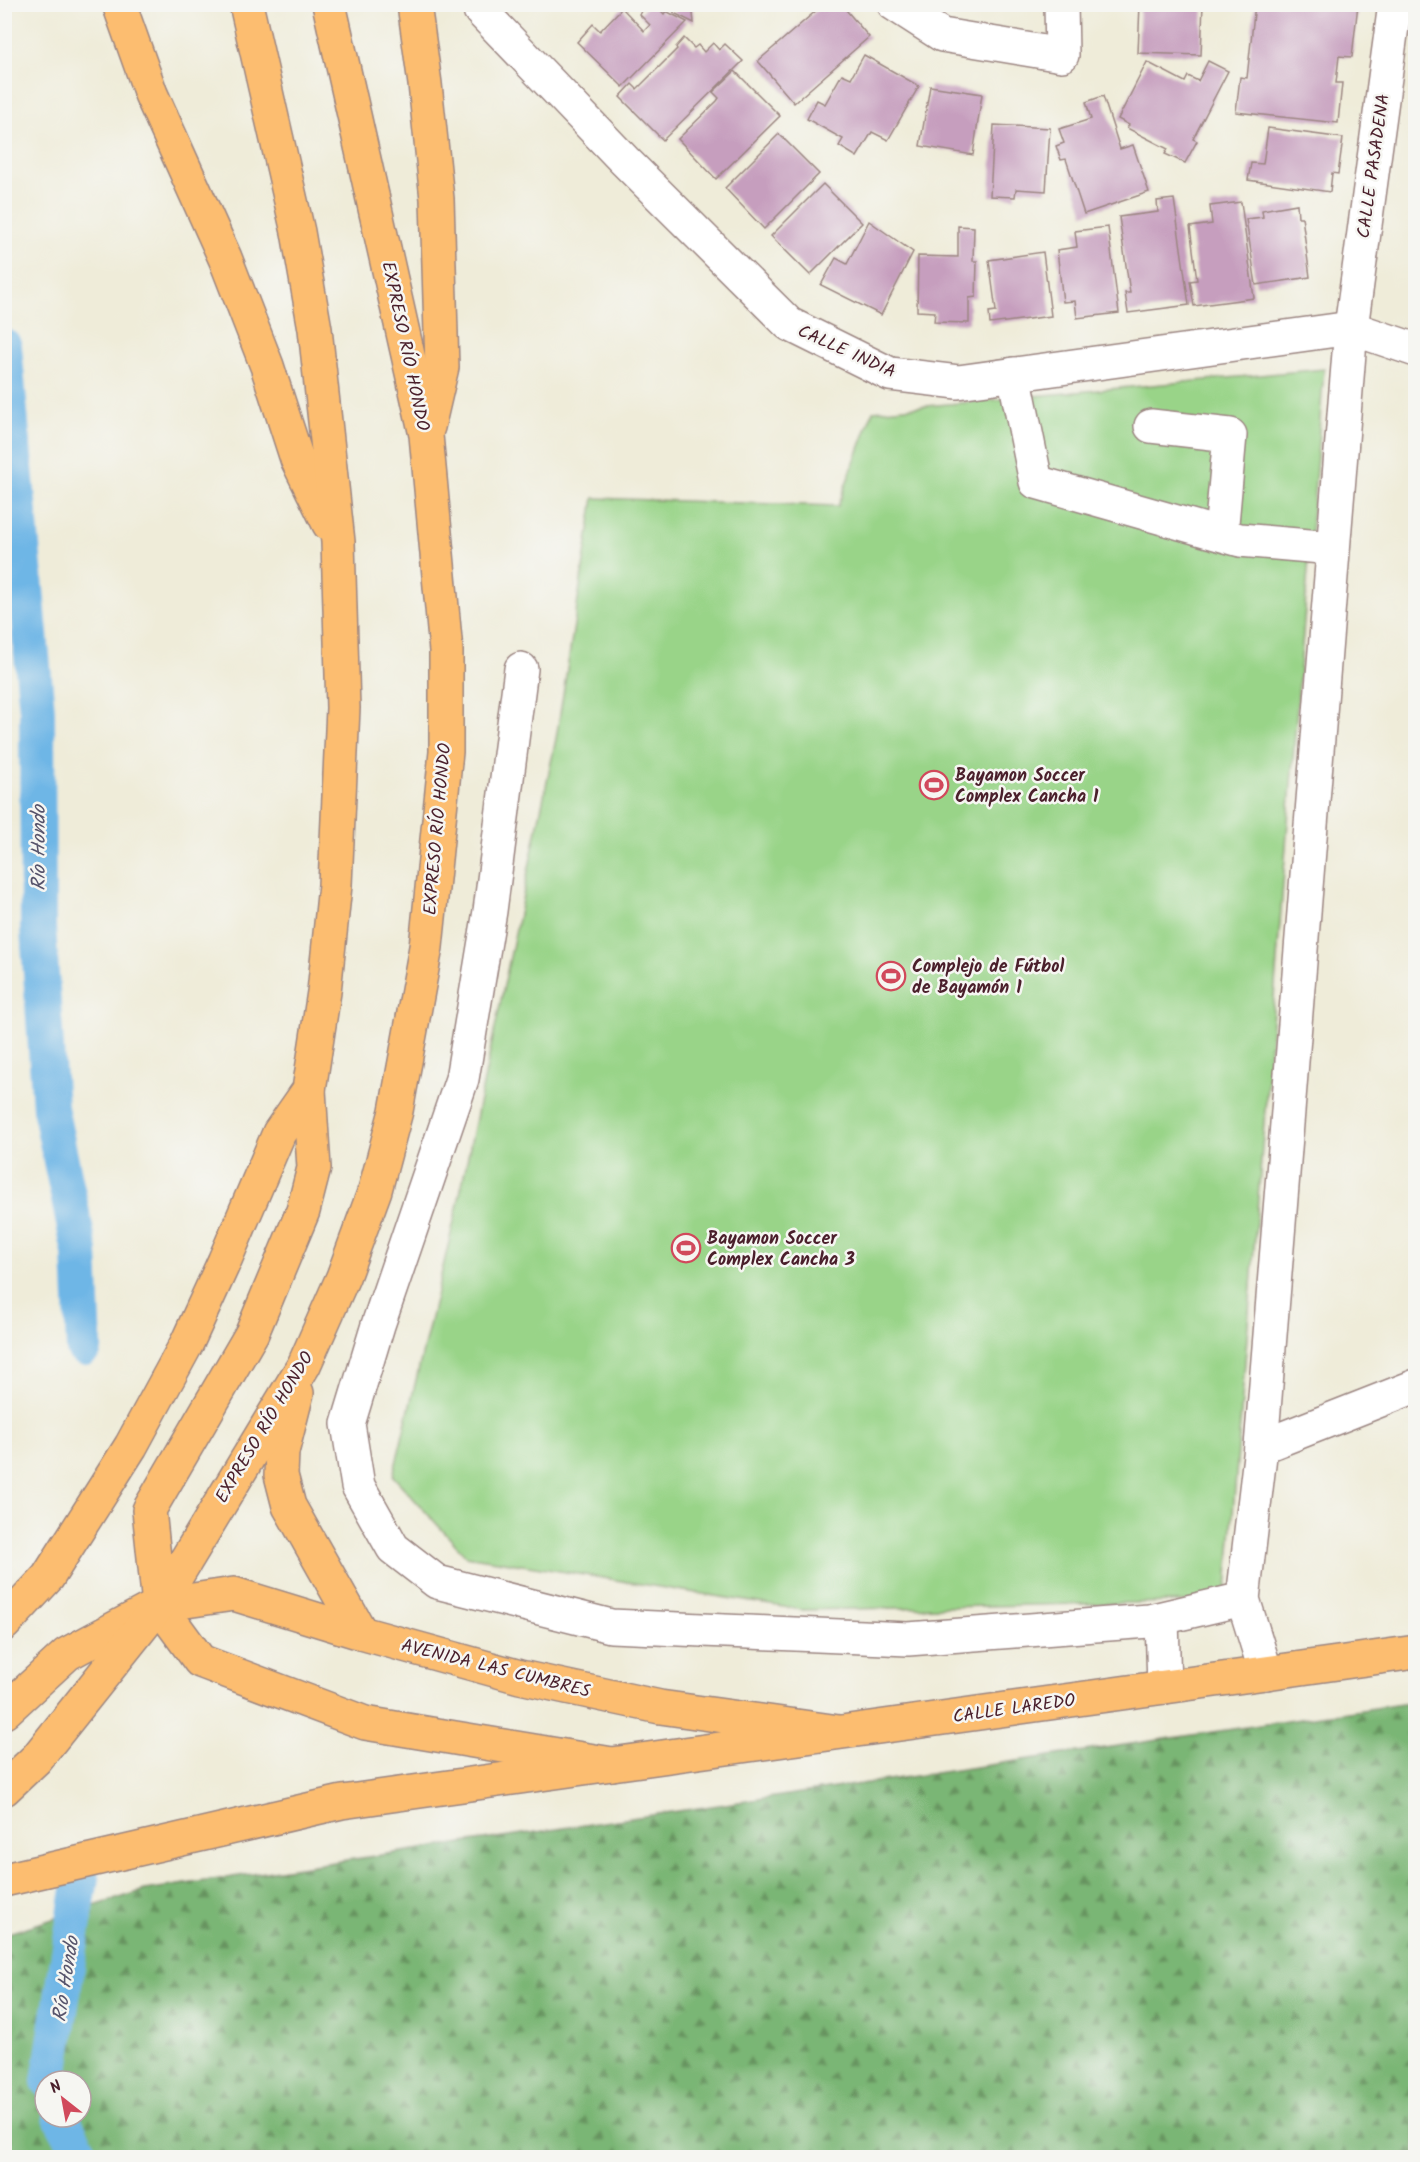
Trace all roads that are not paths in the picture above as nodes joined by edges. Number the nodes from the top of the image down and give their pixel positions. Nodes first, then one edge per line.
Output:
1 (118, 4) edge
2 (246, 4) edge
3 (329, 4) edge
4 (414, 4) edge
5 (478, 4) edge
6 (894, 4) edge
7 (1061, 4) edge
8 (1395, 4) edge
9 (1351, 328) junction
10 (1416, 350) edge
11 (1014, 374) junction
12 (1151, 426) dead end
13 (426, 435) junction
14 (1221, 534) junction
15 (338, 542) junction
16 (1333, 548) junction
17 (521, 669) dead end
18 (309, 1090) junction
19 (304, 1365) junction
20 (1416, 1386) edge
21 (1261, 1447) junction
22 (1243, 1599) junction
23 (159, 1605) junction
24 (1162, 1619) junction
25 (4, 1624) edge
26 (361, 1633) junction
27 (1416, 1652) edge
28 (1266, 1673) junction
29 (1164, 1687) junction
30 (4, 1712) edge
31 (839, 1732) junction
32 (612, 1764) junction
33 (4, 1789) edge
34 (4, 1880) edge

1 - 15 main road
2 - 15 main road
3 - 13 main road, EXPRESO RÍO HONDO
4 - 13 main road
5 - 11 street, CALLE INDIA
6 - 7 street
8 - 9 street, CALLE PASADENA
9 - 10 street, CALLE INDIA
9 - 11 street, CALLE INDIA
9 - 16 street, CALLE PASADENA
11 - 14 street
12 - 14 street
13 - 19 main road, EXPRESO RÍO HONDO
14 - 16 street
15 - 18 main road
16 - 21 street, CALLE PASADENA
17 - 24 street
18 - 23 main road
18 - 25 main road
19 - 23 main road, EXPRESO RÍO HONDO
19 - 26 main road
20 - 21 street
21 - 22 street, CALLE PASADENA
22 - 24 street
22 - 28 street
23 - 26 main road, AVENIDA LAS CUMBRES
23 - 30 main road
23 - 32 main road
23 - 33 main road
24 - 29 street
26 - 31 main road, AVENIDA LAS CUMBRES
27 - 28 main road, CALLE LAREDO
28 - 29 main road, CALLE LAREDO
29 - 31 main road, CALLE LAREDO
31 - 32 main road, CALLE LAREDO
32 - 34 main road, CALLE LAREDO

